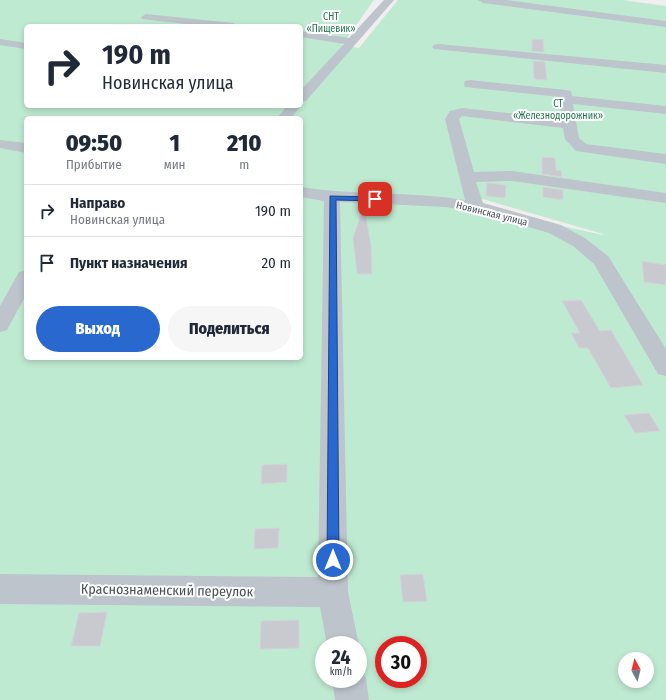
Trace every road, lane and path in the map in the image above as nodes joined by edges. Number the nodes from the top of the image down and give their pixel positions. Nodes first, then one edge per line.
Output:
1 (389, 0) edge
2 (483, 0) edge
3 (146, 17) dead end
4 (213, 24) edge
5 (666, 24) edge
6 (303, 34) edge
7 (0, 42) edge
8 (352, 42) junction
9 (24, 46) edge
10 (438, 47) dead end
11 (563, 58) junction
12 (666, 69) edge
13 (307, 83) edge
14 (470, 84) dead end
15 (303, 93) edge
16 (566, 96) junction
17 (292, 108) edge
18 (666, 110) edge
19 (286, 116) edge
20 (569, 124) junction
21 (0, 144) edge
22 (24, 148) edge
23 (666, 159) edge
24 (468, 177) junction
25 (303, 192) edge
26 (332, 197) junction
27 (666, 198) edge
28 (475, 207) junction
29 (24, 280) edge
30 (0, 325) edge
31 (666, 368) edge
32 (0, 589) edge
33 (333, 592) junction
34 (341, 636) edge
35 (350, 688) edge
36 (352, 700) edge

1 - 8 street
2 - 5 street
3 - 4 street
6 - 8 street
7 - 9 street
8 - 13 street
10 - 11 street
11 - 12 street
11 - 16 street
13 - 15 street
14 - 16 street
16 - 18 street
16 - 20 street
17 - 19 street
20 - 23 street
20 - 24 street
21 - 22 street
24 - 27 street
24 - 28 street
25 - 26 street, Новинская улица
26 - 28 street, Новинская улица
26 - 33 street
28 - 31 street, Новинская улица
29 - 30 street
32 - 33 street, Краснознаменский переулок
33 - 34 street
35 - 36 street

